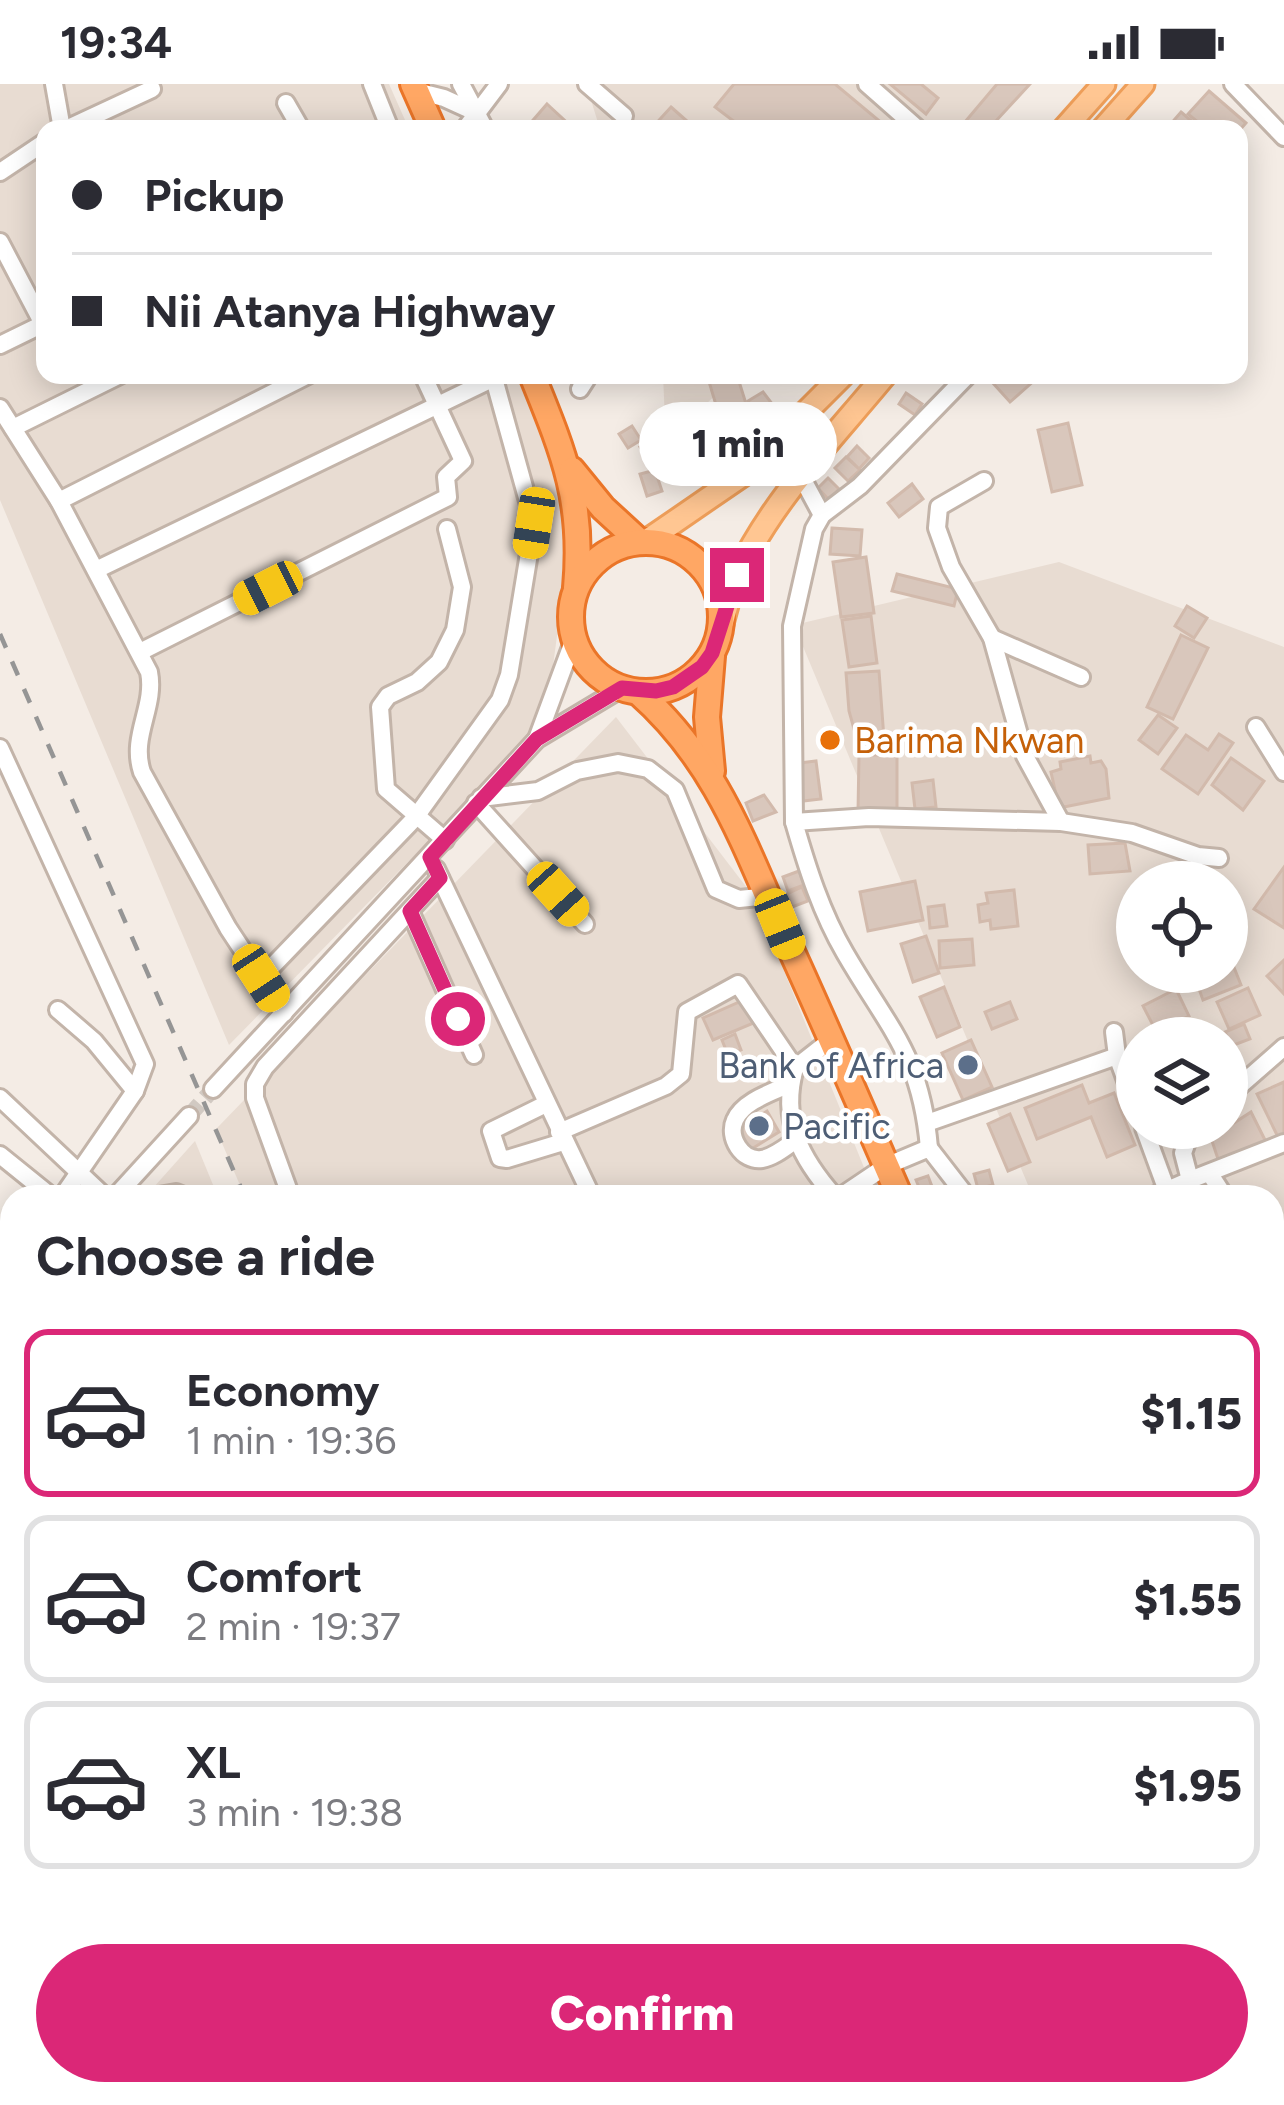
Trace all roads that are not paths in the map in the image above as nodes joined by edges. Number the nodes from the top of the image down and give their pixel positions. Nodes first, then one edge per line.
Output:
1 (54, 84) edge
2 (372, 84) edge
3 (461, 84) edge
4 (499, 84) edge
5 (587, 84) edge
6 (867, 84) edge
7 (1104, 84) edge
8 (1143, 84) edge
9 (1233, 84) edge
10 (415, 88) edge
11 (152, 89) dead end
12 (286, 103) dead end
13 (624, 116) dead end
14 (62, 120) edge
15 (84, 120) edge
16 (296, 120) edge
17 (386, 120) edge
18 (429, 120) edge
19 (479, 120) edge
20 (480, 120) edge
21 (481, 120) edge
22 (908, 120) edge
23 (1072, 120) edge
24 (1116, 120) edge
25 (1284, 137) edge
26 (36, 148) edge
27 (0, 172) edge
28 (0, 242) edge
29 (36, 308) edge
30 (36, 327) edge
31 (0, 345) edge
32 (102, 384) edge
33 (290, 384) edge
34 (428, 384) edge
35 (478, 384) edge
36 (496, 384) edge
37 (536, 384) edge
38 (834, 384) edge
39 (877, 384) edge
40 (959, 384) edge
41 (438, 404) junction
42 (0, 408) edge
43 (13, 428) junction
44 (569, 467) junction
45 (801, 476) junction
46 (984, 481) dead end
47 (59, 501) junction
48 (822, 515) junction
49 (447, 529) dead end
50 (642, 542) junction
51 (96, 570) junction
52 (575, 590) junction
53 (721, 627) junction
54 (992, 638) junction
55 (574, 639) junction
56 (140, 652) junction
57 (712, 653) junction
58 (1081, 676) dead end
59 (630, 690) junction
60 (1256, 727) dead end
61 (537, 739) junction
62 (0, 748) edge
63 (1284, 772) edge
64 (713, 779) junction
65 (478, 801) junction
66 (415, 818) junction
67 (1061, 821) junction
68 (794, 822) junction
69 (445, 840) junction
70 (430, 857) junction
71 (1219, 858) dead end
72 (440, 878) junction
73 (769, 896) junction
74 (410, 911) junction
75 (585, 924) dead end
76 (261, 978) junction
77 (58, 1010) dead end
78 (284, 1013) junction
79 (1114, 1032) dead end
80 (832, 1039) junction
81 (1284, 1047) edge
82 (1116, 1048) edge
83 (474, 1055) dead end
84 (1116, 1056) edge
85 (792, 1076) junction
86 (1248, 1079) edge
87 (213, 1089) tunnel mouth
88 (135, 1090) junction
89 (0, 1098) edge
90 (545, 1104) junction
91 (189, 1116) tunnel mouth
92 (927, 1123) junction
93 (561, 1137) junction
94 (796, 1140) junction
95 (1284, 1143) edge
96 (929, 1148) junction
97 (1149, 1149) edge
98 (1185, 1149) edge
99 (0, 1155) edge
100 (886, 1166) junction
101 (79, 1172) junction
102 (1210, 1174) junction
103 (1190, 1180) junction
104 (37, 1185) edge
105 (70, 1185) edge
106 (93, 1185) edge
107 (126, 1185) edge
108 (287, 1185) edge
109 (586, 1185) edge
110 (828, 1185) edge
111 (858, 1185) edge
112 (895, 1185) edge
113 (958, 1185) edge
114 (1157, 1185) edge
115 (1177, 1185) edge
116 (1217, 1185) edge

1 - 14 street
2 - 17 street
3 - 20 street
4 - 21 street
5 - 13 street
6 - 22 street
7 - 23 main road
8 - 24 main road
9 - 25 street
10 - 18 highway
10 - 19 street
11 - 15 street
12 - 16 street
26 - 27 street
28 - 29 street
30 - 31 street
32 - 43 street
33 - 47 street
34 - 41 street
35 - 41 street
36 - 66 street
37 - 44 highway
38 - 50 main road
39 - 45 main road
40 - 48 street
41 - 51 street
41 - 56 street
42 - 43 street
43 - 47 street
44 - 50 highway
44 - 52 highway
45 - 48 street
45 - 53 main road
46 - 54 street
47 - 51 street
48 - 68 street
49 - 66 street
50 - 52 highway
50 - 53 highway
51 - 56 street
52 - 55 highway
53 - 57 highway
54 - 58 street
54 - 67 street
55 - 59 highway
55 - 61 street
56 - 76 street
57 - 59 highway
57 - 64 highway
59 - 61 street
59 - 64 highway
60 - 63 street
61 - 65 street
62 - 88 street
64 - 73 highway
65 - 69 street
65 - 73 street
65 - 75 street
66 - 69 street
66 - 76 street
67 - 68 street
67 - 71 street
68 - 92 street
69 - 70 street
70 - 72 street
70 - 78 street
72 - 74 street
72 - 90 street
73 - 80 highway
74 - 83 street
74 - 108 street
76 - 78 street
77 - 88 street
78 - 87 street
79 - 82 street
80 - 85 street
80 - 100 highway
81 - 86 street
84 - 92 street
85 - 93 street
85 - 94 street
85 - 94 street
88 - 101 street
89 - 101 street
90 - 93 street
90 - 93 street
91 - 107 street
92 - 96 street
93 - 109 street
94 - 110 street
95 - 102 street
96 - 100 street
96 - 113 street
97 - 114 street
98 - 103 street
99 - 104 street
100 - 111 street
100 - 112 highway
101 - 105 street
101 - 106 street
102 - 103 street
102 - 116 street
103 - 115 street

